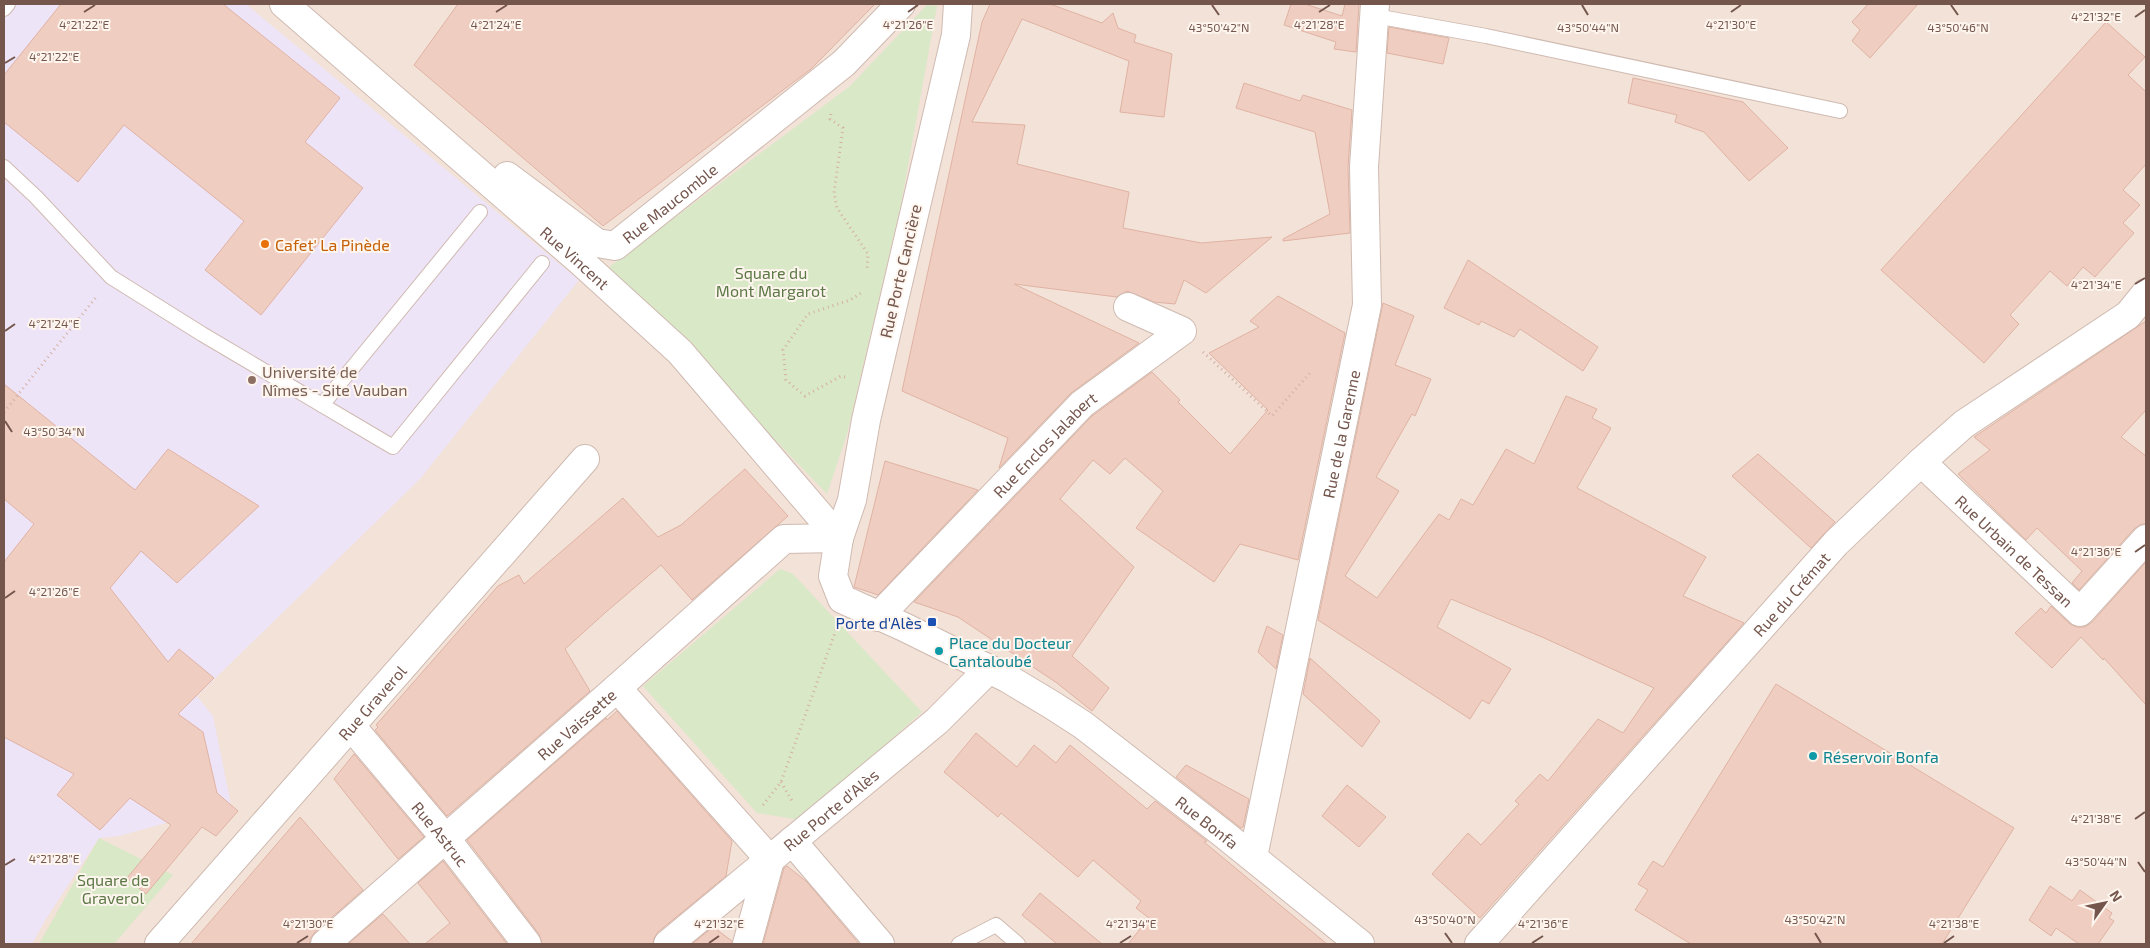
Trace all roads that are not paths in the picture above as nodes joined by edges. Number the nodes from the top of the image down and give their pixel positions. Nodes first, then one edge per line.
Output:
1 (8, 4) edge
2 (284, 4) edge
3 (901, 4) edge
4 (958, 4) edge
5 (4, 10) edge
6 (1375, 10) edge
7 (326, 40) junction
8 (1840, 111) dead end
9 (4, 167) edge
10 (480, 212) dead end
11 (542, 263) dead end
12 (2146, 293) edge
13 (1128, 307) dead end
14 (322, 405) junction
15 (585, 459) dead end
16 (1921, 462) junction
17 (839, 538) junction
18 (2146, 539) edge
19 (878, 616) junction
20 (989, 669) junction
21 (617, 688) junction
22 (351, 726) junction
23 (446, 838) junction
24 (792, 841) junction
25 (1253, 857) junction
26 (770, 860) junction
27 (159, 944) edge
28 (325, 944) edge
29 (527, 944) edge
30 (668, 944) edge
31 (747, 944) edge
32 (880, 944) edge
33 (959, 944) edge
34 (1018, 944) edge
35 (1360, 944) edge
36 (1479, 944) edge

1 - 5 lane
2 - 7 street, Rue Vincent
3 - 7 street, Rue Maucomble
4 - 17 street, Rue Porte Cancière
6 - 8 lane
6 - 25 street, Rue de la Garenne
7 - 17 street, Rue Vincent
9 - 14 lane
10 - 14 lane
11 - 14 lane
12 - 16 street, Rue du Crémat
13 - 19 street, Rue Enclos Jalabert
15 - 22 street, Rue Graverol
16 - 18 street, Rue Urbain de Tessan
16 - 36 street, Rue du Crémat
17 - 19 street
17 - 21 street, Rue Vaissette
19 - 20 street
20 - 24 street, Rue Porte d'Alès
20 - 25 street, Rue Bonfa
21 - 23 street, Rue Vaissette
21 - 26 street
22 - 23 street, Rue Astruc
22 - 27 street, Rue Graverol
23 - 28 street, Rue Vaissette
23 - 29 street, Rue Astruc
24 - 26 street, Rue Porte d'Alès
24 - 32 street
25 - 35 street, Rue Bonfa
26 - 30 street, Rue Porte d'Alès
26 - 31 street
33 - 34 lane

